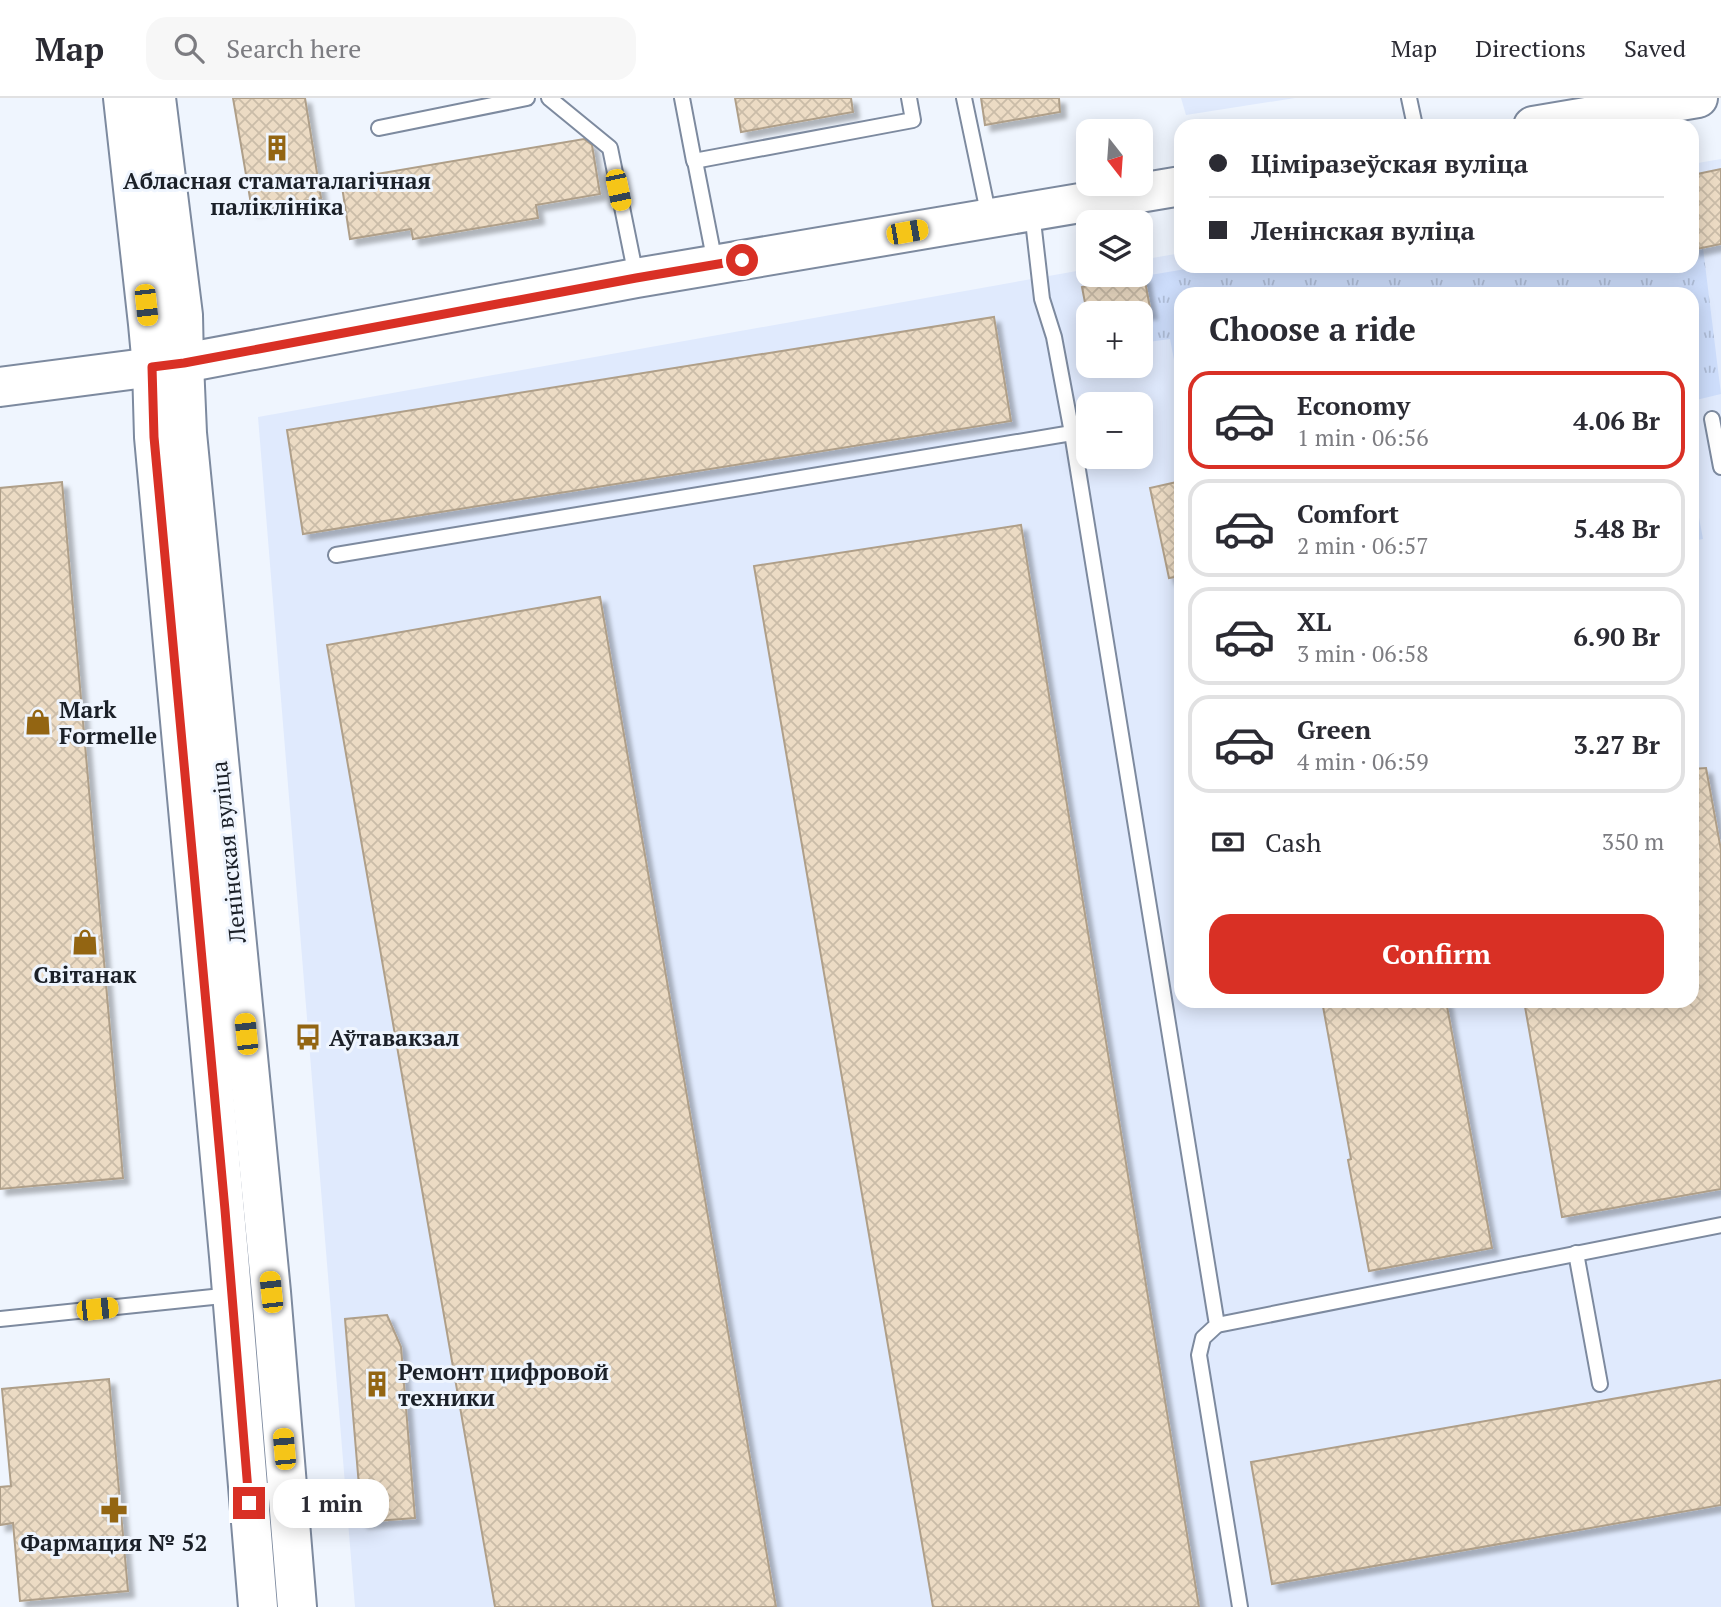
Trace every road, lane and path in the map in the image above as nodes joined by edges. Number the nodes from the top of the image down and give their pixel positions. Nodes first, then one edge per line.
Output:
1 (123, 98) edge
2 (156, 98) edge
3 (527, 98) edge
4 (549, 98) edge
5 (682, 98) edge
6 (909, 98) edge
7 (964, 98) edge
8 (1409, 98) edge
9 (1698, 98) edge
10 (1414, 119) edge
11 (1574, 119) edge
12 (379, 128) dead end
13 (695, 161) junction
14 (1174, 187) edge
15 (1032, 211) junction
16 (989, 218) junction
17 (715, 264) junction
18 (636, 278) junction
19 (168, 365) junction
20 (0, 387) edge
21 (1712, 419) dead end
22 (1072, 433) junction
23 (1721, 467) edge
24 (336, 555) dead end
25 (1721, 1225) edge
26 (1576, 1253) junction
27 (252, 1293) junction
28 (0, 1319) edge
29 (1217, 1325) junction
30 (1600, 1384) dead end
31 (258, 1607) edge
32 (296, 1607) edge
33 (1240, 1607) edge

1 - 19 main road, Ленінская вуліца
2 - 19 main road, Ленінская вуліца
3 - 12 lane
4 - 18 lane
5 - 13 lane
6 - 13 lane
7 - 16 lane
8 - 10 lane
9 - 11 main road
13 - 17 lane
14 - 15 main road
15 - 16 main road
15 - 22 lane
16 - 17 main road
17 - 18 main road
18 - 19 main road
19 - 20 main road
19 - 27 main road, Ленінская вуліца
21 - 23 lane
22 - 24 lane
22 - 29 lane
25 - 26 lane
26 - 29 lane
26 - 30 lane
27 - 28 lane
27 - 31 main road, Ленінская вуліца
27 - 32 main road, Ленінская вуліца
29 - 33 lane

